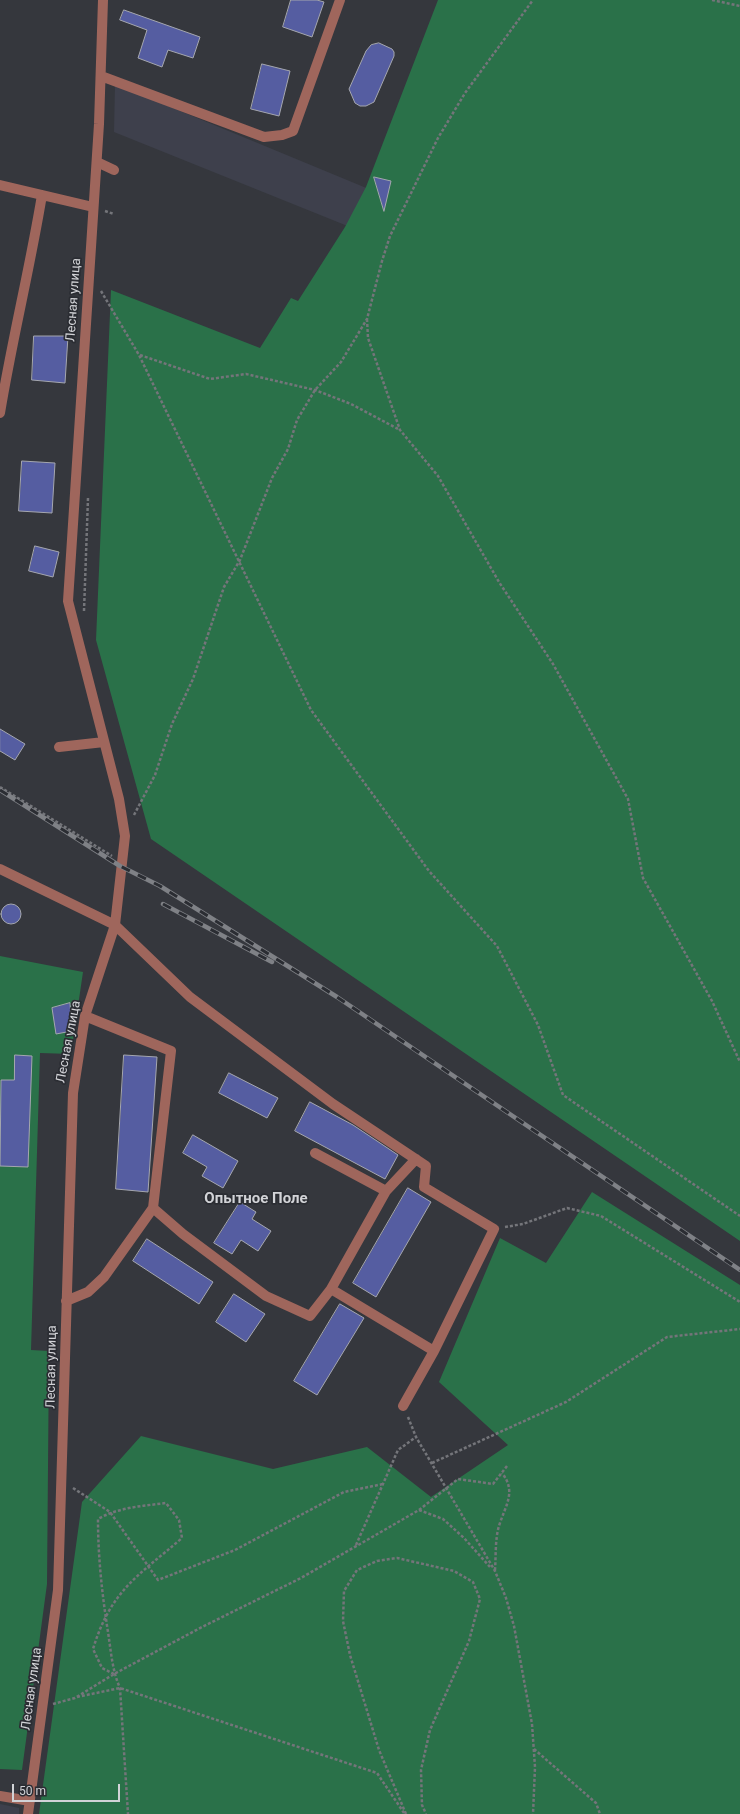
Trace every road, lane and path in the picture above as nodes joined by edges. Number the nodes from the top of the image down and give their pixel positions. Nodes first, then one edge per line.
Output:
1 (103, 0) edge
2 (340, 0) edge
3 (533, 0) edge
4 (712, 0) edge
5 (740, 6) edge
6 (101, 76) junction
7 (97, 162) junction
8 (114, 170) dead end
9 (0, 185) edge
10 (42, 195) junction
11 (93, 207) junction
12 (89, 279) junction
13 (101, 292) junction
14 (101, 300) dead end
15 (367, 319) junction
16 (139, 355) junction
17 (316, 390) junction
18 (0, 413) edge
19 (400, 430) junction
20 (89, 492) dead end
21 (240, 560) junction
22 (85, 616) dead end
23 (104, 742) junction
24 (59, 747) dead end
25 (0, 786) edge
26 (130, 812) dead end
27 (121, 862) junction
28 (0, 869) edge
29 (115, 925) junction
30 (85, 1016) junction
31 (740, 1062) edge
32 (315, 1153) dead end
33 (416, 1159) junction
34 (386, 1190) junction
35 (153, 1208) junction
36 (740, 1216) edge
37 (494, 1229) junction
38 (331, 1290) junction
39 (66, 1301) junction
40 (740, 1302) edge
41 (740, 1329) edge
42 (434, 1351) junction
43 (404, 1406) joint
44 (416, 1438) junction
45 (432, 1463) junction
46 (507, 1466) dead end
47 (502, 1473) junction
48 (62, 1482) junction
49 (383, 1484) junction
50 (447, 1487) junction
51 (419, 1510) junction
52 (110, 1512) junction
53 (355, 1545) junction
54 (148, 1566) junction
55 (495, 1572) junction
56 (105, 1616) junction
57 (114, 1674) junction
58 (120, 1688) junction
59 (75, 1698) junction
60 (43, 1707) junction
61 (534, 1749) junction
62 (0, 1796) edge
63 (30, 1801) junction
64 (28, 1814) edge
65 (128, 1814) edge
66 (405, 1814) edge
67 (426, 1814) edge
68 (533, 1814) edge
69 (600, 1814) edge

1 - 6 street, Лесная улица
2 - 6 street
3 - 15 path
4 - 5 path
6 - 7 street, Лесная улица
7 - 8 street
7 - 11 street, Лесная улица
9 - 10 street
10 - 11 street
10 - 18 street
11 - 12 street, Лесная улица
12 - 13 path
12 - 23 street, Лесная улица
13 - 14 path
13 - 16 path
15 - 17 path
15 - 19 path
16 - 17 path
16 - 21 path
17 - 19 path
17 - 21 path
19 - 31 path
20 - 22 path
21 - 26 path
21 - 36 path
23 - 24 street
23 - 27 street, Лесная улица
25 - 27 path
27 - 29 street, Лесная улица
28 - 29 street
29 - 30 street, Лесная улица
29 - 33 street
30 - 35 street
30 - 39 street, Лесная улица
32 - 34 street
33 - 34 street
33 - 37 street
34 - 38 street
35 - 38 street
35 - 39 street
37 - 40 path
37 - 42 street
38 - 42 street
39 - 48 street, Лесная улица
41 - 45 path
42 - 43 street
43 - 44 path
44 - 45 path
44 - 49 path
45 - 50 path
46 - 47 path
47 - 50 path
47 - 55 path
48 - 52 path
48 - 60 street, Лесная улица
49 - 53 path
49 - 54 path
50 - 51 path
50 - 55 path
51 - 53 path
51 - 55 path
52 - 54 path
52 - 54 path
52 - 56 path
53 - 57 path
54 - 56 path
55 - 61 path
56 - 57 path
56 - 57 path
57 - 58 path
57 - 59 path
58 - 59 path
58 - 65 path
58 - 66 path
59 - 60 path
60 - 63 street, Лесная улица
61 - 68 path
61 - 69 path
62 - 63 street
63 - 64 street, Лесная улица
66 - 67 path

